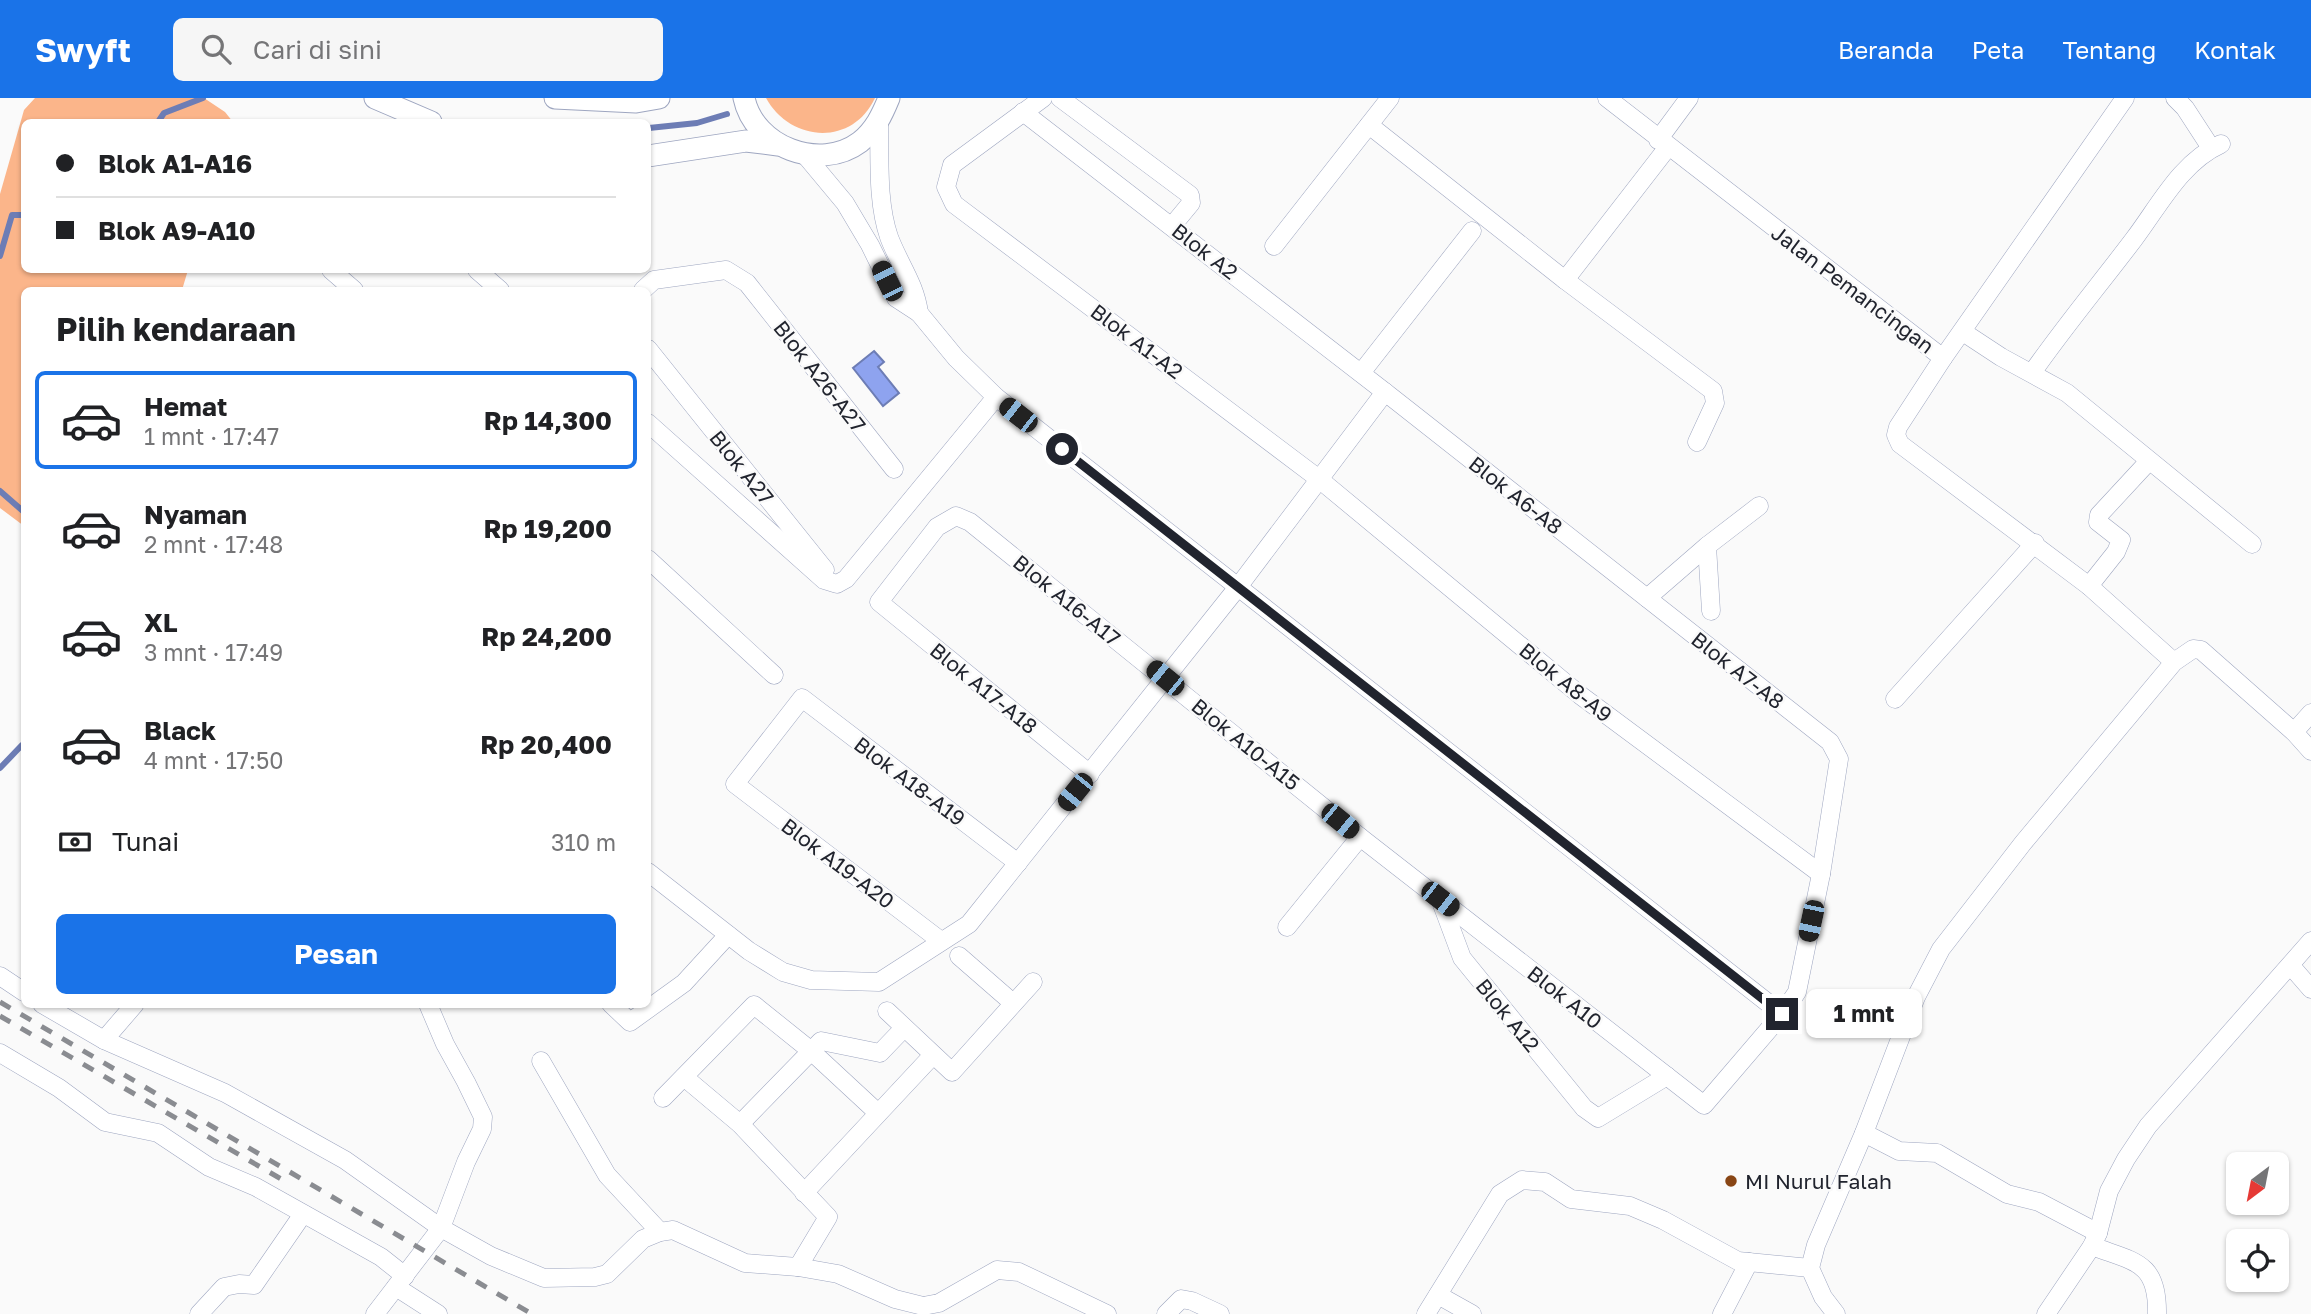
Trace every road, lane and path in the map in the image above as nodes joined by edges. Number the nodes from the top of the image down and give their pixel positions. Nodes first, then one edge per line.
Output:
1 (375, 98) edge
2 (555, 98) edge
3 (659, 98) edge
4 (744, 98) edge
5 (889, 98) edge
6 (1043, 98) edge
7 (1060, 98) edge
8 (1390, 98) edge
9 (1606, 98) edge
10 (1689, 98) edge
11 (2125, 98) edge
12 (2175, 98) edge
13 (1023, 113) junction
14 (424, 119) edge
15 (879, 123) junction
16 (1369, 125) junction
17 (1663, 143) junction
18 (778, 145) junction
19 (805, 155) junction
20 (651, 156) edge
21 (1172, 226) junction
22 (1472, 231) dead end
23 (890, 237) junction
24 (870, 245) junction
25 (1274, 246) dead end
26 (334, 273) edge
27 (480, 273) edge
28 (1565, 280) junction
29 (351, 287) edge
30 (497, 287) edge
31 (646, 287) edge
32 (919, 313) junction
33 (1963, 331) junction
34 (651, 353) edge
35 (1943, 358) junction
36 (1361, 373) junction
37 (2032, 373) junction
38 (1385, 391) junction
39 (996, 397) junction
40 (651, 426) edge
41 (1696, 442) dead end
42 (2149, 461) junction
43 (894, 469) dead end
44 (1320, 479) junction
45 (1759, 506) dead end
46 (970, 522) joint
47 (2035, 543) junction
48 (2252, 544) dead end
49 (1707, 546) junction
50 (651, 562) edge
51 (831, 582) junction
52 (2089, 586) junction
53 (1238, 587) junction
54 (1647, 598) junction
55 (1711, 611) dead end
56 (2174, 662) junction
57 (774, 675) dead end
58 (1165, 678) junction
59 (802, 698) joint
60 (1895, 699) dead end
61 (2311, 713) edge
62 (2294, 732) junction
63 (2311, 751) edge
64 (1090, 774) junction
65 (1360, 837) junction
66 (1018, 863) junction
67 (651, 874) edge
68 (1821, 874) junction
69 (1433, 894) junction
70 (1287, 927) dead end
71 (728, 935) junction
72 (941, 941) junction
73 (2311, 941) edge
74 (959, 956) dead end
75 (2291, 966) junction
76 (0, 976) edge
77 (1033, 982) dead end
78 (2311, 989) edge
79 (21, 990) edge
80 (1013, 1003) junction
81 (651, 1007) edge
82 (49, 1008) edge
83 (132, 1008) edge
84 (430, 1008) edge
85 (615, 1008) edge
86 (649, 1008) edge
87 (887, 1011) dead end
88 (1782, 1014) junction
89 (904, 1028) junction
90 (104, 1040) junction
91 (810, 1050) junction
92 (0, 1053) edge
93 (933, 1055) junction
94 (541, 1061) dead end
95 (1667, 1076) junction
96 (684, 1077) junction
97 (663, 1098) dead end
98 (878, 1113) junction
99 (740, 1124) junction
100 (1864, 1133) junction
101 (804, 1193) junction
102 (303, 1214) junction
103 (441, 1228) junction
104 (660, 1232) junction
105 (2095, 1239) junction
106 (1749, 1262) junction
107 (798, 1267) junction
108 (1810, 1268) junction
109 (401, 1282) junction
110 (1438, 1295) junction
111 (199, 1314) edge
112 (375, 1314) edge
113 (438, 1314) edge
114 (1107, 1314) edge
115 (1166, 1314) edge
116 (1220, 1314) edge
117 (1426, 1314) edge
118 (1472, 1314) edge
119 (1722, 1314) edge
120 (1836, 1314) edge
121 (2046, 1314) edge
122 (2157, 1314) edge

1 - 14 street
2 - 3 street
4 - 18 street
5 - 15 street
6 - 13 street
7 - 21 street
8 - 16 street
9 - 17 street, Jalan Pemancingan
10 - 17 street
11 - 33 street
12 - 37 street
13 - 21 street, Blok A2
13 - 44 street, Blok A1-A2
15 - 19 street
15 - 23 street
16 - 25 street
16 - 28 street
17 - 28 street
17 - 35 street, Jalan Pemancingan
18 - 19 street
18 - 20 street
19 - 24 street
21 - 36 street, Blok A2
22 - 36 street
23 - 24 street
23 - 32 street
24 - 32 street
26 - 29 street
27 - 30 street
28 - 41 street
31 - 43 street, Blok A26-A27
32 - 39 street
33 - 35 street
33 - 37 street
34 - 51 street, Blok A27
35 - 47 street, Jalan Pemancingan
36 - 38 street, Blok A2
37 - 42 street
38 - 44 street
38 - 54 street, Blok A6-A8
39 - 51 street
39 - 53 street
40 - 51 street
42 - 48 street
42 - 52 street
44 - 53 street
44 - 68 street, Blok A8-A9
45 - 49 street
46 - 58 street, Blok A16-A17
46 - 64 street, Blok A17-A18
47 - 52 street, Jalan Pemancingan
47 - 60 street
49 - 54 street
49 - 55 street
50 - 57 street
52 - 56 street, Jalan Pemancingan
53 - 58 street
53 - 88 street
54 - 68 street, Blok A7-A8
56 - 62 street
56 - 100 street
58 - 64 street
58 - 65 street, Blok A10-A15
59 - 66 street, Blok A18-A19
59 - 72 street, Blok A19-A20
61 - 62 street
62 - 63 street
64 - 66 street
65 - 69 street, Blok A10-A15
65 - 70 street
66 - 72 street
67 - 71 street
68 - 88 street
69 - 95 street, Blok A10
69 - 95 street, Blok A12
71 - 72 street
71 - 81 street
73 - 75 street
74 - 80 street
75 - 78 street
75 - 105 street
76 - 79 street
77 - 80 street
80 - 93 street
82 - 90 street
83 - 90 street
84 - 103 street
85 - 86 street
87 - 89 street
88 - 95 street, Blok A10
89 - 91 street
89 - 93 street
90 - 103 street
91 - 96 street
91 - 98 street
91 - 99 street
92 - 102 street
93 - 98 street
94 - 104 street
96 - 97 street
96 - 99 street
98 - 101 street
99 - 101 street
100 - 105 street
100 - 108 street
101 - 107 street
102 - 109 street
102 - 111 street
103 - 104 street
103 - 109 street
104 - 107 street
105 - 121 street
105 - 122 street
106 - 108 street
106 - 110 street
106 - 119 street
107 - 114 street
108 - 120 street
109 - 112 street
109 - 113 street
110 - 117 street
110 - 118 street
115 - 116 street

